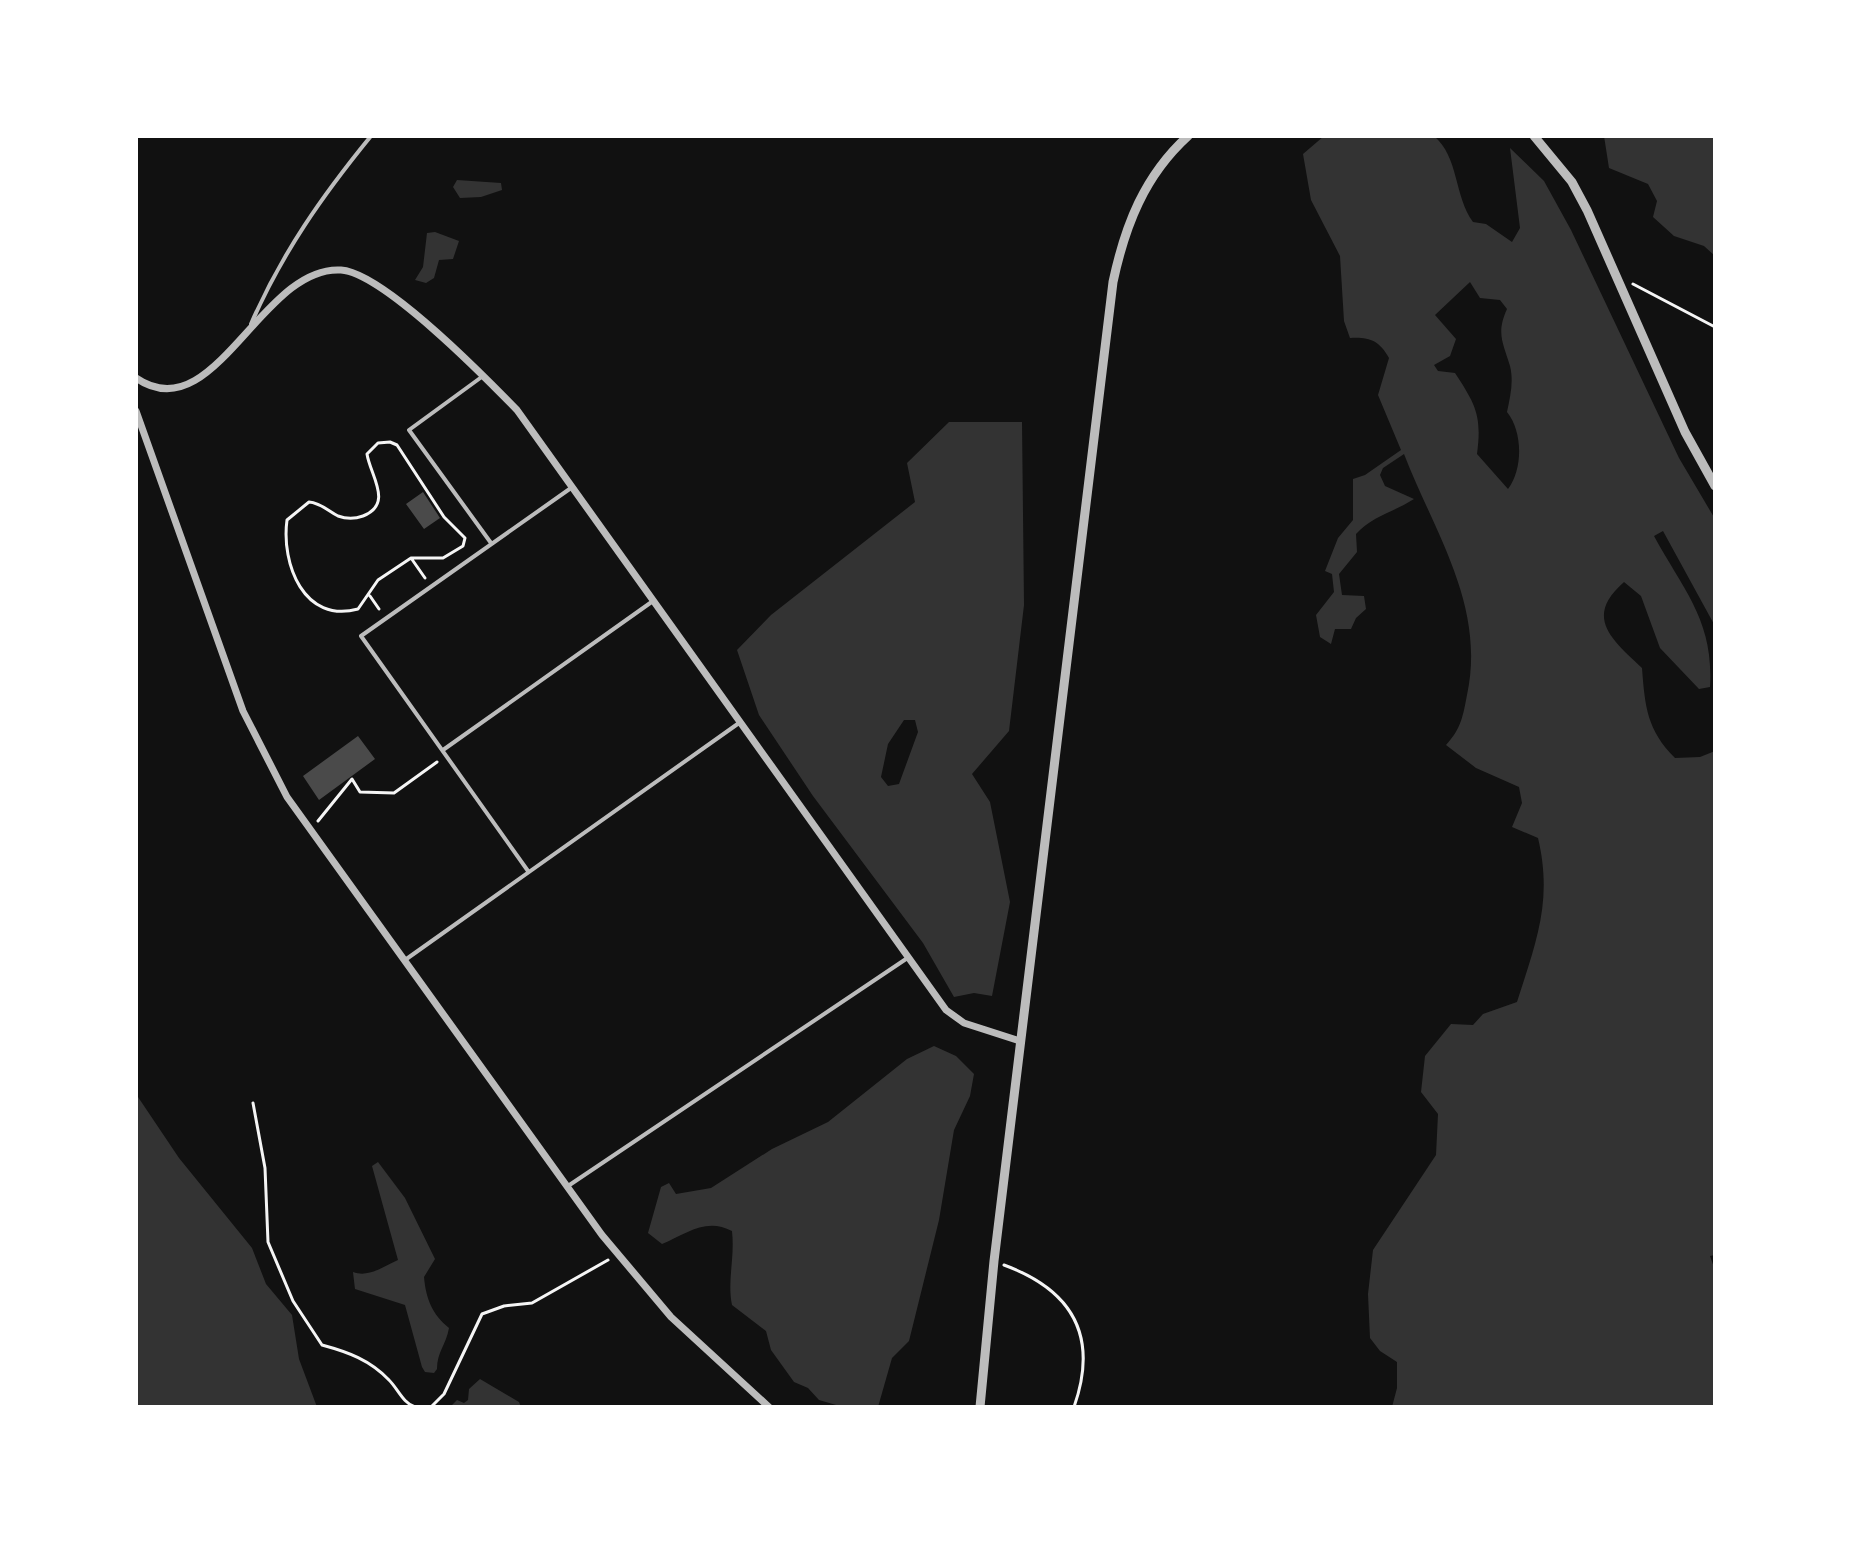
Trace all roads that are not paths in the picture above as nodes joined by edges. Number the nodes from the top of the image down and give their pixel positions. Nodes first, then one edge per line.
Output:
1 (371, 136) edge
2 (1188, 136) edge
3 (1534, 136) edge
4 (250, 326) junction
5 (483, 376) junction
6 (136, 378) edge
7 (136, 411) edge
8 (1715, 486) edge
9 (572, 487) junction
10 (491, 543) junction
11 (653, 601) junction
12 (740, 723) junction
13 (443, 750) junction
14 (528, 871) junction
15 (906, 959) junction
16 (405, 960) junction
17 (1020, 1041) junction
18 (566, 1187) junction
19 (769, 1407) edge
20 (980, 1407) edge

1 - 4 lane
2 - 17 street
3 - 8 street
4 - 5 street
4 - 6 street
5 - 9 street
5 - 10 lane
7 - 16 street
9 - 10 lane
9 - 11 street
10 - 13 lane
11 - 12 street
11 - 13 lane
12 - 14 lane
12 - 15 street
13 - 14 lane
14 - 16 lane
15 - 17 street
15 - 18 lane
16 - 18 street
17 - 20 street
18 - 19 street

